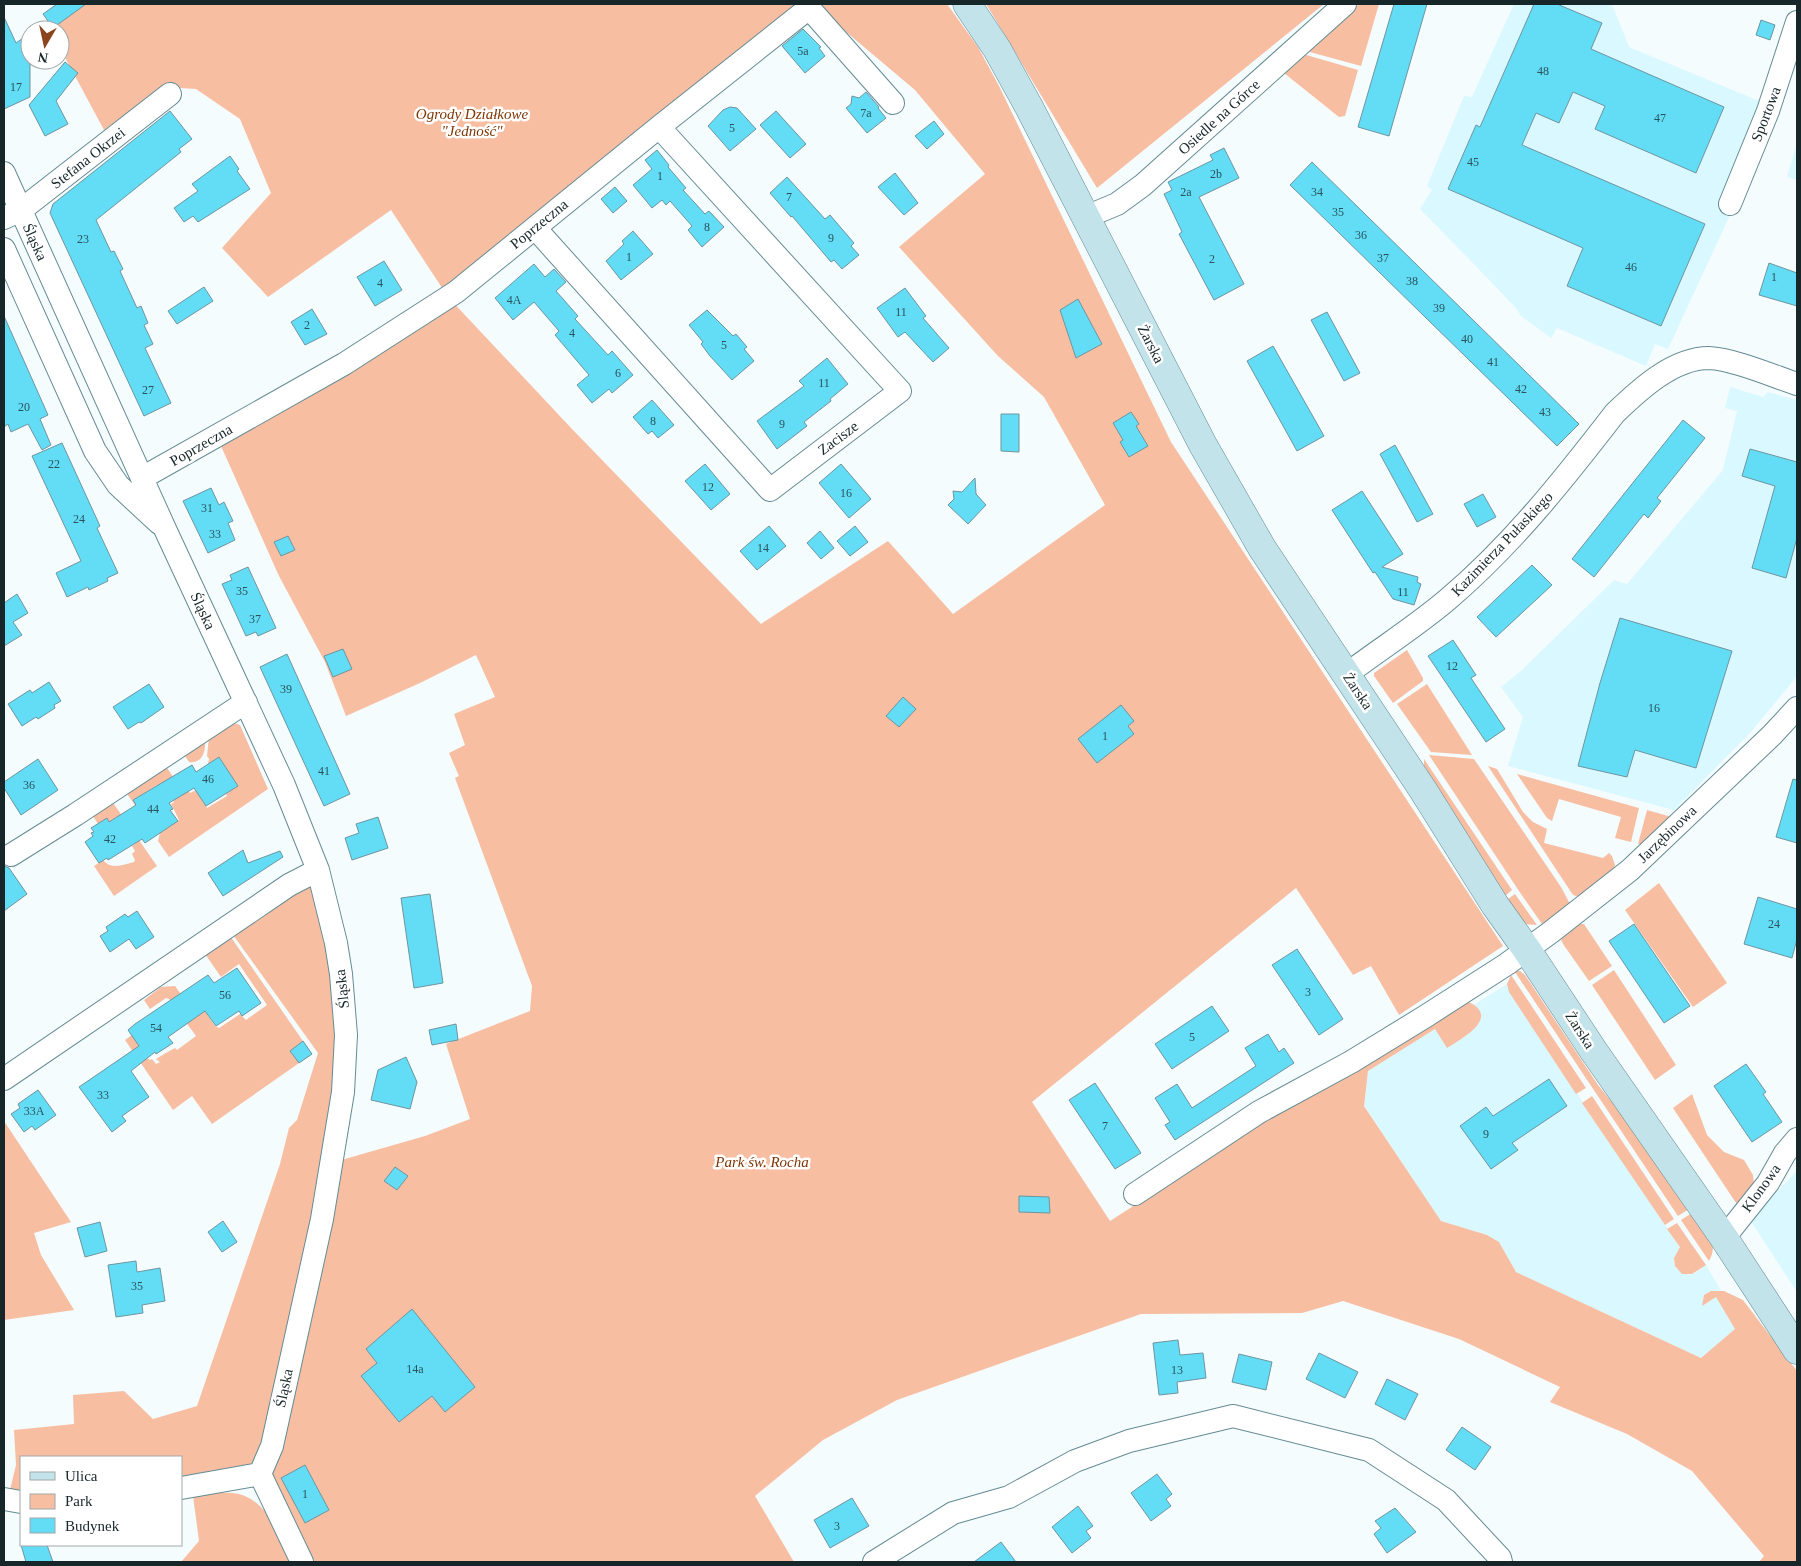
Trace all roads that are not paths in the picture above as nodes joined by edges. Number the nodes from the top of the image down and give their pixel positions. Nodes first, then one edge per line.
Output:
1 (967, 4) edge
2 (1345, 4) edge
3 (1795, 37) edge
4 (170, 94) dead end
5 (893, 102) dead end
6 (658, 127) junction
7 (4, 174) edge
8 (1730, 204) dead end
9 (12, 214) edge
10 (1086, 217) junction
11 (535, 228) junction
12 (4, 249) edge
13 (1797, 384) edge
14 (132, 455) junction
15 (105, 468) junction
16 (142, 478) junction
17 (165, 529) junction
18 (1347, 674) junction
19 (246, 702) junction
20 (1797, 708) edge
21 (11, 855) dead end
22 (318, 870) junction
23 (1527, 950) junction
24 (4, 1079) edge
25 (1797, 1138) edge
26 (1135, 1194) dead end
27 (1724, 1238) junction
28 (1797, 1350) edge
29 (260, 1474) junction
30 (182, 1488) edge
31 (4, 1499) edge
32 (20, 1502) edge
33 (302, 1562) edge
34 (874, 1562) edge
35 (1501, 1562) edge

1 - 10 street, Żarska
2 - 10 street, Osiedle na Górce
3 - 8 street, Sportowa
4 - 9 street, Stefana Okrzei
5 - 6 street, Poprzeczna
6 - 11 street, Poprzeczna
6 - 11 street, Zacisze
7 - 9 street, Śląska
9 - 14 street, Śląska
10 - 18 street, Żarska
11 - 16 street, Poprzeczna
12 - 15 street, Śląska
13 - 18 street, Kazimierza Pułaskiego
14 - 15 street
14 - 16 street, Śląska
15 - 17 street, Śląska
16 - 17 street, Śląska
17 - 19 street, Śląska
18 - 23 street, Żarska
19 - 21 street
19 - 22 street, Śląska
20 - 23 street, Jarzębinowa
22 - 24 street
22 - 29 street, Śląska
23 - 26 street, Jarzębinowa
23 - 27 street, Żarska
25 - 27 street, Klonowa
27 - 28 street, Żarska
29 - 30 street
29 - 33 street
31 - 32 street
34 - 35 street

